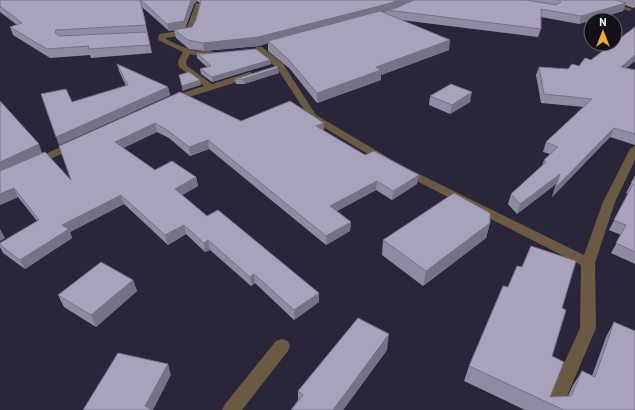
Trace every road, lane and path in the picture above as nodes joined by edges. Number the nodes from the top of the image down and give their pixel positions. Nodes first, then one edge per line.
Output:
1 (597, 0) edge
2 (198, 4) edge
3 (629, 9) dead end
4 (259, 48) edge
5 (187, 52) junction
6 (224, 53) edge
7 (280, 66) junction
8 (211, 87) junction
9 (160, 105) edge
10 (87, 138) edge
11 (635, 149) edge
12 (22, 168) edge
13 (588, 263) junction
14 (282, 346) dead end
15 (231, 410) edge
16 (552, 410) edge

1 - 3 street
2 - 5 street
4 - 7 street
5 - 6 street
5 - 8 street
7 - 8 street
7 - 13 street
8 - 9 street
10 - 12 street
11 - 13 street
13 - 16 street
14 - 15 street

